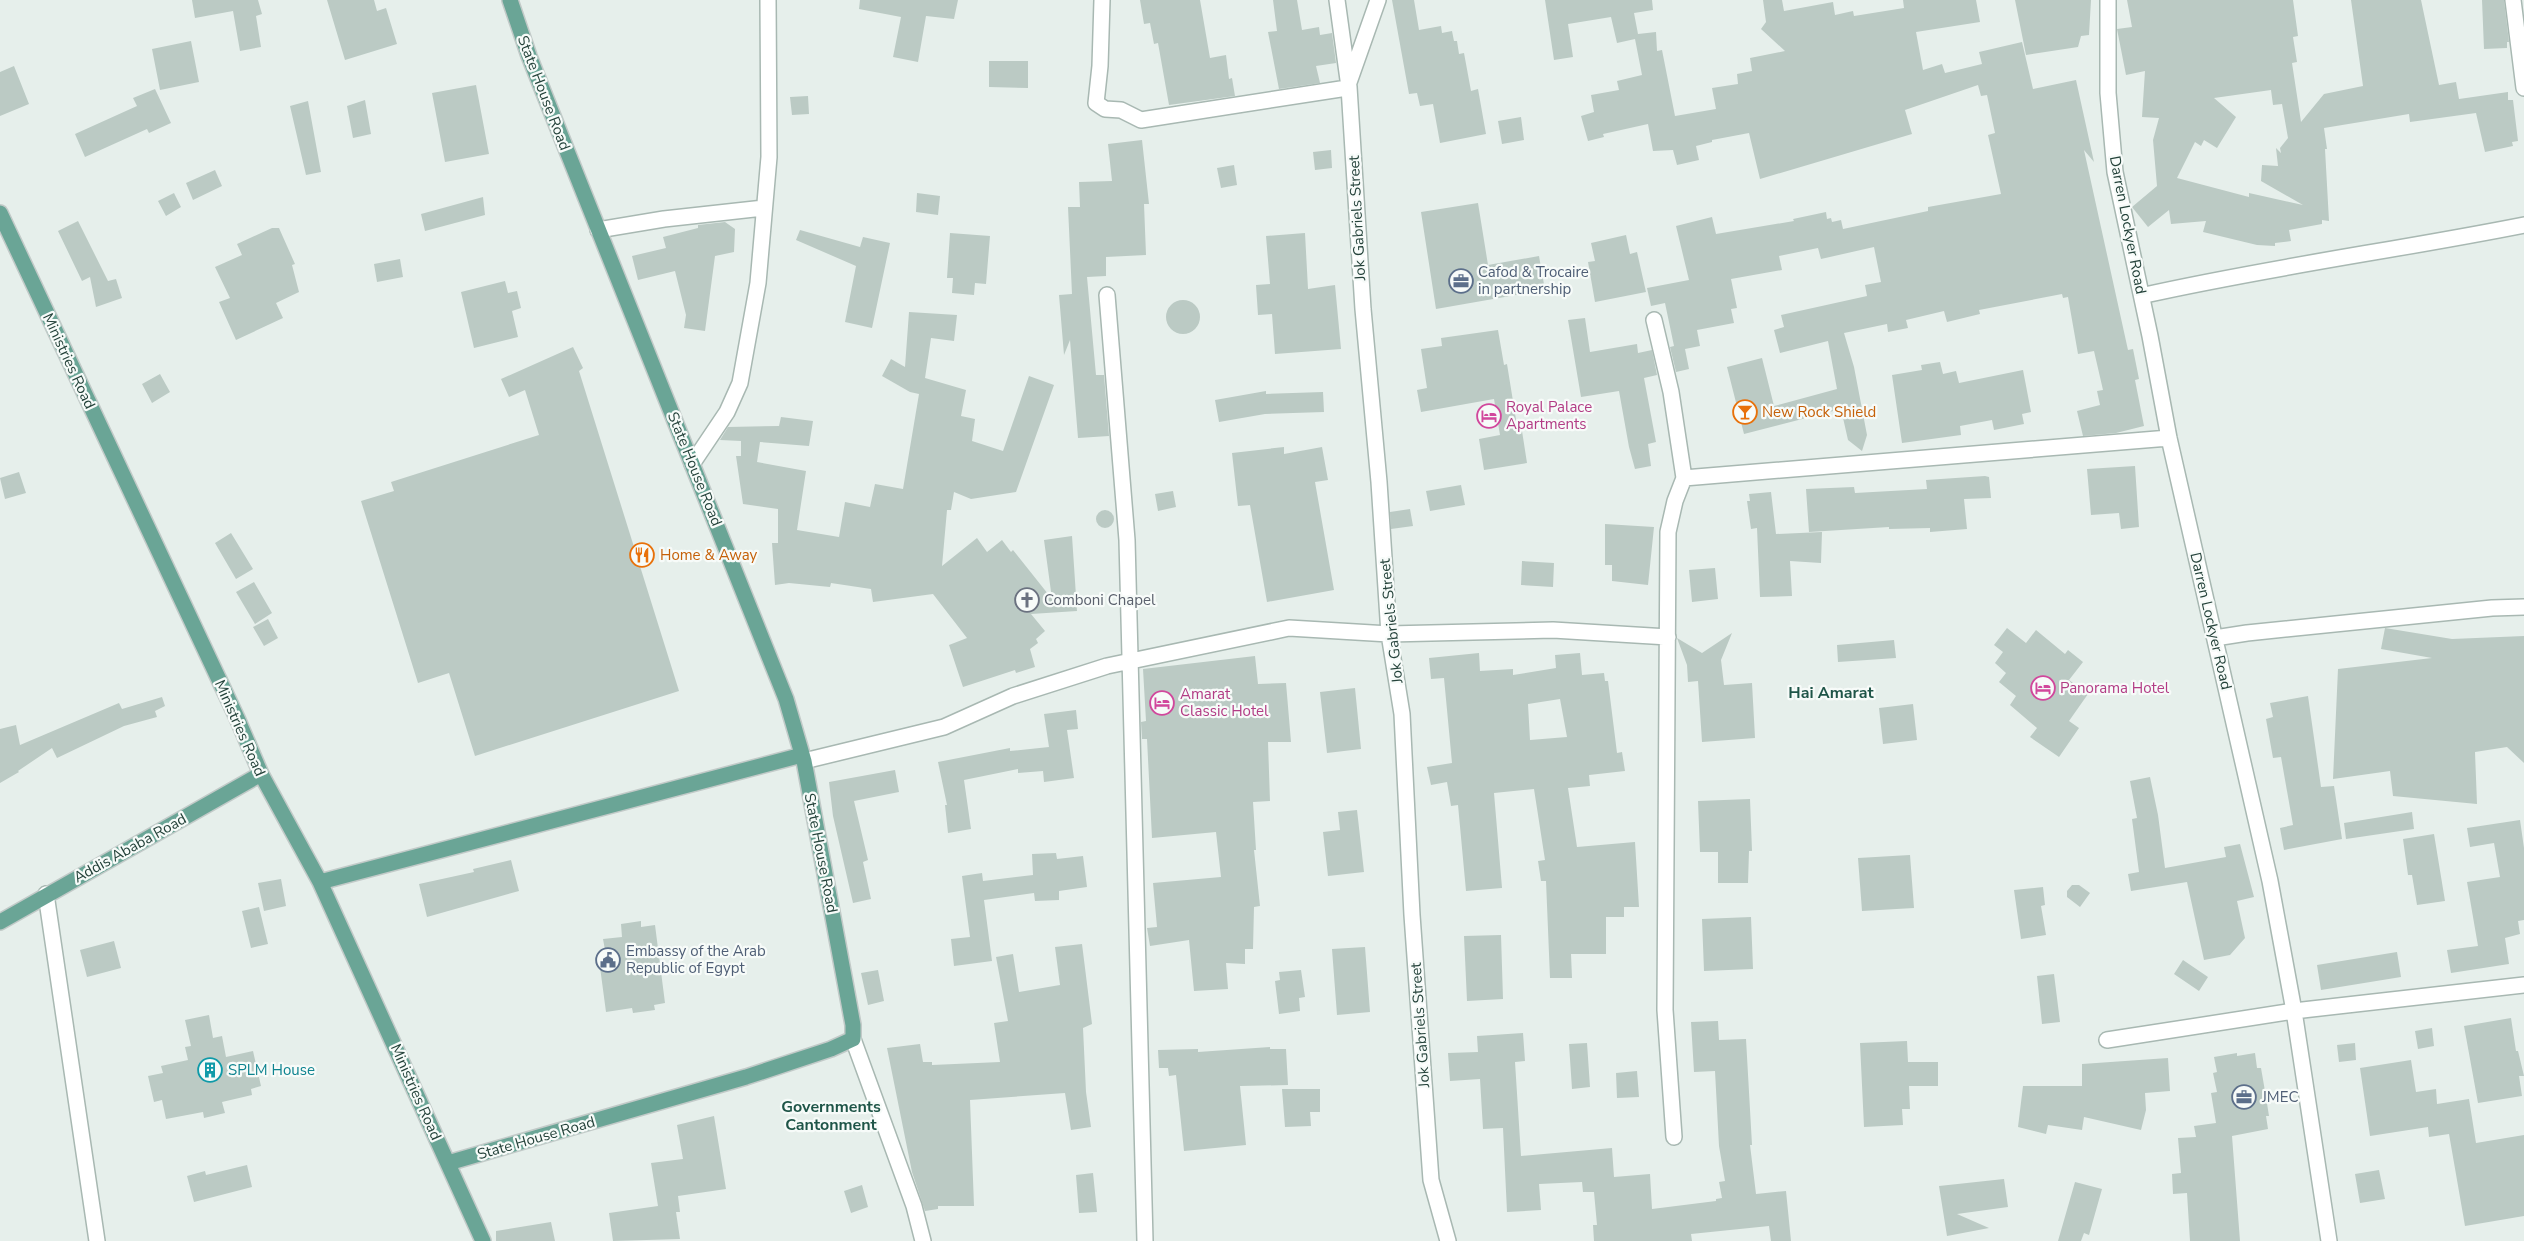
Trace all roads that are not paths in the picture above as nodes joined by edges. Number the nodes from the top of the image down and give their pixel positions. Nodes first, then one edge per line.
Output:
1 (510, 0) edge
2 (768, 0) edge
3 (1102, 0) edge
4 (1336, 0) edge
5 (1378, 0) edge
6 (2108, 0) edge
7 (2513, 0) edge
8 (2524, 88) edge
9 (764, 208) junction
10 (0, 213) edge
11 (2524, 225) edge
12 (598, 230) junction
13 (1107, 295) dead end
14 (2144, 295) dead end
15 (1654, 320) dead end
16 (2169, 438) junction
17 (692, 464) junction
18 (1684, 478) junction
19 (2524, 608) edge
20 (1388, 634) junction
21 (1668, 636) junction
22 (2215, 638) junction
23 (1130, 663) junction
24 (803, 758) junction
25 (261, 774) junction
26 (320, 882) junction
27 (46, 894) junction
28 (0, 922) edge
29 (2524, 985) edge
30 (2294, 1011) junction
31 (853, 1039) junction
32 (2108, 1040) dead end
33 (1674, 1137) dead end
34 (448, 1163) junction
35 (97, 1241) edge
36 (483, 1241) edge
37 (923, 1241) edge
38 (1145, 1241) edge
39 (1448, 1241) edge
40 (2329, 1241) edge

1 - 12 main road, State House Road
2 - 9 street
3 - 5 street
4 - 20 street, Jok Gabriels Street
6 - 16 street, Darren Lockyer Road
7 - 8 street
9 - 12 street
9 - 17 street
10 - 25 main road, Ministries Road
11 - 14 street
12 - 17 main road, State House Road
13 - 23 street
15 - 18 street
16 - 18 street
16 - 22 street, Darren Lockyer Road
17 - 24 main road, State House Road
18 - 21 street
19 - 22 street
20 - 21 street
20 - 23 street
20 - 39 street, Jok Gabriels Street
21 - 33 street
22 - 30 street, Darren Lockyer Road
23 - 24 street
23 - 38 street
24 - 26 main road
24 - 31 main road, State House Road
25 - 26 main road, Ministries Road
25 - 27 main road, Addis Ababa Road
26 - 34 main road, Ministries Road
27 - 28 main road, Addis Ababa Road
27 - 35 street
29 - 30 street
30 - 32 street
30 - 40 street, Darren Lockyer Road
31 - 34 main road, State House Road
31 - 37 street, State House Road
34 - 36 main road, Ministries Road

